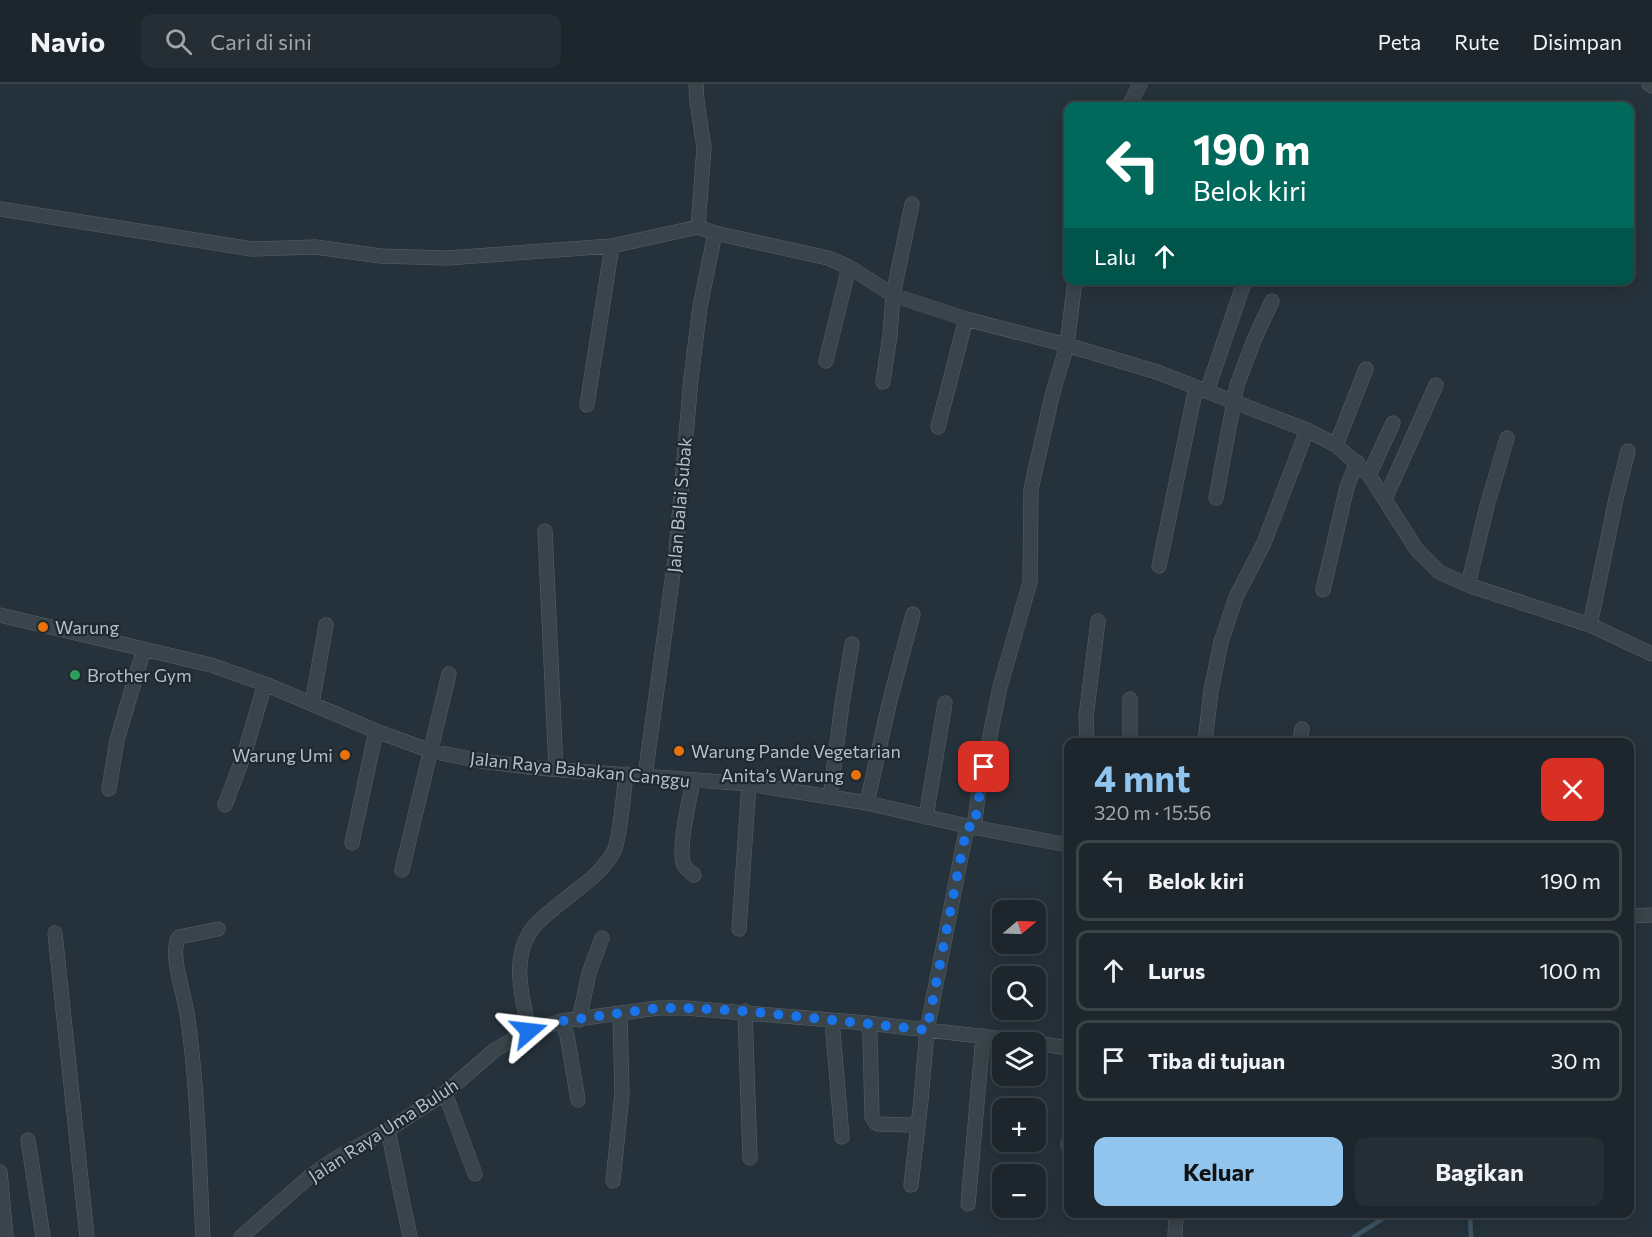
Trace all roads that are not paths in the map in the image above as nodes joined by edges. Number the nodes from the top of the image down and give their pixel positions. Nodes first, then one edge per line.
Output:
1 (696, 84) edge
2 (1140, 84) edge
3 (1131, 102) edge
4 (912, 204) dead end
5 (0, 208) edge
6 (698, 227) junction
7 (715, 234) junction
8 (612, 246) junction
9 (849, 267) junction
10 (1074, 285) edge
11 (1243, 285) edge
12 (893, 295) junction
13 (1272, 301) dead end
14 (966, 320) junction
15 (1067, 345) junction
16 (826, 361) dead end
17 (1366, 369) dead end
18 (883, 382) dead end
19 (1436, 385) dead end
20 (1201, 389) junction
21 (1233, 400) junction
22 (587, 405) dead end
23 (1393, 423) dead end
24 (938, 427) dead end
25 (1307, 430) junction
26 (1507, 438) dead end
27 (1336, 445) junction
28 (1628, 451) dead end
29 (1357, 462) junction
30 (1369, 475) junction
31 (1216, 498) dead end
32 (1384, 499) junction
33 (545, 531) dead end
34 (1160, 566) dead end
35 (1468, 585) junction
36 (1323, 590) dead end
37 (913, 614) dead end
38 (0, 615) edge
39 (1098, 621) dead end
40 (326, 625) dead end
41 (1590, 625) junction
42 (852, 644) dead end
43 (144, 648) junction
44 (1652, 654) edge
45 (449, 674) dead end
46 (265, 684) junction
47 (1130, 699) dead end
48 (945, 703) dead end
49 (312, 704) junction
50 (376, 731) junction
51 (1086, 738) edge
52 (1130, 738) edge
53 (1205, 738) edge
54 (431, 751) junction
55 (556, 769) junction
56 (626, 774) junction
57 (645, 776) junction
58 (693, 780) junction
59 (749, 784) junction
60 (109, 789) dead end
61 (830, 797) junction
62 (867, 803) junction
63 (225, 805) dead end
64 (926, 817) junction
65 (970, 827) junction
66 (352, 843) dead end
67 (1064, 844) edge
68 (402, 870) dead end
69 (694, 874) dead end
70 (1652, 915) edge
71 (1634, 916) edge
72 (218, 929) dead end
73 (739, 929) dead end
74 (55, 933) dead end
75 (602, 938) dead end
76 (745, 1011) junction
77 (620, 1013) junction
78 (579, 1020) junction
79 (562, 1021) junction
80 (832, 1021) junction
81 (867, 1023) junction
82 (927, 1030) junction
83 (529, 1031) junction
84 (984, 1036) junction
85 (992, 1037) edge
86 (1046, 1045) edge
87 (1064, 1047) edge
88 (445, 1093) junction
89 (578, 1100) dead end
90 (910, 1125) dead end
91 (388, 1130) junction
92 (842, 1137) dead end
93 (28, 1140) dead end
94 (750, 1158) dead end
95 (0, 1172) edge
96 (475, 1174) dead end
97 (613, 1181) dead end
98 (910, 1185) dead end
99 (968, 1204) dead end
100 (1176, 1218) edge
101 (6, 1237) edge
102 (43, 1237) edge
103 (87, 1237) edge
104 (203, 1237) edge
105 (241, 1237) edge
106 (410, 1237) edge
107 (1175, 1237) edge

1 - 6 street
2 - 3 street
4 - 12 street
5 - 8 street
6 - 7 street
6 - 8 street
7 - 9 street
7 - 57 street, Jalan Balai Subak
8 - 22 street
9 - 12 street
9 - 16 street
10 - 15 street
11 - 20 street
12 - 14 street
12 - 18 street
13 - 21 street
14 - 15 street
14 - 24 street
15 - 20 street
15 - 65 street
17 - 27 street
19 - 32 street
20 - 21 street
20 - 34 street
21 - 25 street
21 - 31 street
23 - 30 street
25 - 27 street
25 - 53 street
26 - 35 street
27 - 29 street
28 - 41 street
29 - 30 street
29 - 36 street
30 - 32 street
32 - 35 street
33 - 55 street
35 - 41 street
37 - 62 street
38 - 43 street, Jalan Raya Babakan Canggu
39 - 51 street
40 - 49 street
41 - 44 street
42 - 61 street
43 - 46 street, Jalan Raya Babakan Canggu
43 - 60 street
45 - 54 street
46 - 49 street, Jalan Raya Babakan Canggu
46 - 63 street
47 - 52 street
48 - 64 street
49 - 50 street, Jalan Raya Babakan Canggu
50 - 54 street, Jalan Raya Babakan Canggu
50 - 66 street
54 - 55 street, Jalan Raya Babakan Canggu
54 - 68 street
55 - 56 street, Jalan Raya Babakan Canggu
56 - 57 street, Jalan Raya Babakan Canggu
56 - 83 street
57 - 58 street, Jalan Raya Babakan Canggu
58 - 59 street, Jalan Raya Babakan Canggu
58 - 69 street
59 - 61 street, Jalan Raya Babakan Canggu
59 - 73 street
61 - 62 street, Jalan Raya Babakan Canggu
62 - 64 street, Jalan Raya Babakan Canggu
64 - 65 street, Jalan Raya Babakan Canggu
65 - 67 street, Jalan Raya Babakan Canggu
65 - 82 street
70 - 71 street
72 - 104 street
74 - 103 street
75 - 78 street
76 - 77 street, Jalan Raya Uma Buluh
76 - 80 street, Jalan Raya Uma Buluh
76 - 94 street
77 - 78 street, Jalan Raya Uma Buluh
77 - 97 street
78 - 79 street, Jalan Raya Uma Buluh
79 - 83 street, Jalan Raya Uma Buluh
79 - 89 street
80 - 81 street, Jalan Raya Uma Buluh
80 - 92 street
81 - 82 street, Jalan Raya Uma Buluh
81 - 90 street
82 - 84 street, Jalan Raya Uma Buluh
82 - 98 street
83 - 88 street, Jalan Raya Uma Buluh
84 - 85 street, Jalan Raya Uma Buluh
84 - 99 street
86 - 87 street, Jalan Raya Uma Buluh
88 - 91 street, Jalan Raya Uma Buluh
88 - 96 street
91 - 105 street, Jalan Raya Uma Buluh
91 - 106 street
93 - 102 street
95 - 101 street
100 - 107 street

